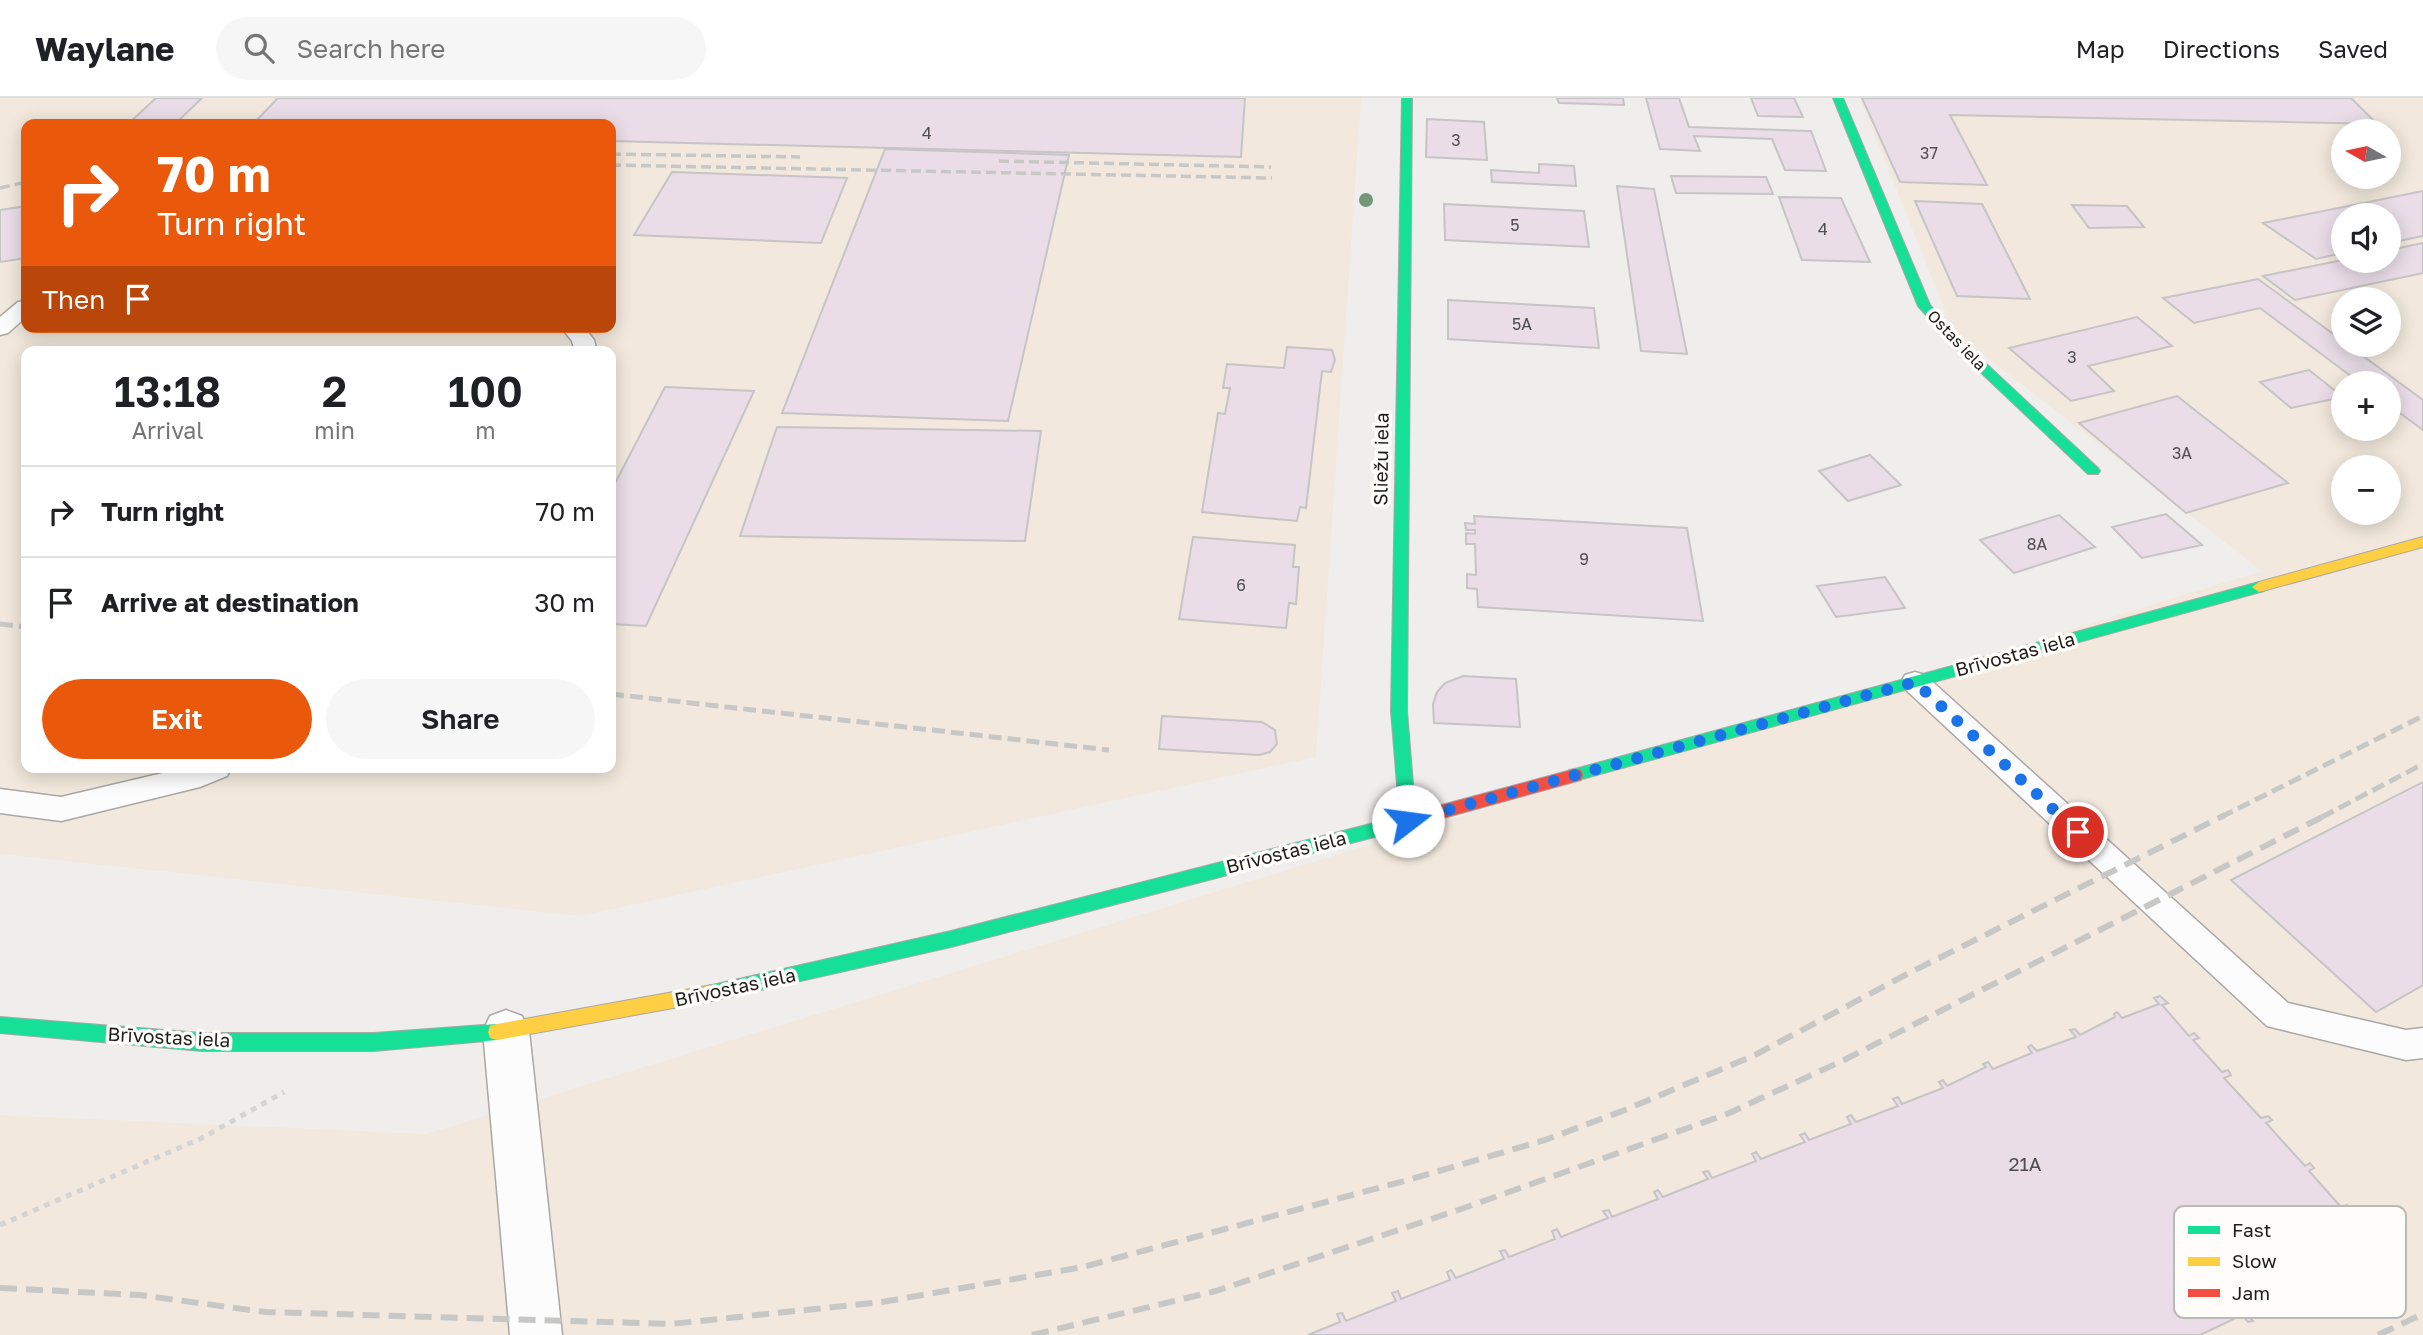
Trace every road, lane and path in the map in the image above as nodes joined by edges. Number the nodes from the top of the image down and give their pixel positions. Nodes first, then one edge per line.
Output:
1 (1407, 98) edge
2 (1838, 98) edge
3 (21, 311) edge
4 (3, 324) edge
5 (2093, 471) dead end
6 (2423, 542) edge
7 (1915, 682) junction
8 (206, 773) edge
9 (0, 801) edge
10 (1408, 821) junction
11 (0, 1025) edge
12 (506, 1031) junction
13 (2423, 1043) edge
14 (294, 1087) dead end
15 (0, 1225) edge
16 (536, 1335) edge

1 - 10 street, Sliežu iela
2 - 5 street, Ostas iela
3 - 4 lane
6 - 7 street, Brīvostas iela
7 - 10 street, Brīvostas iela
7 - 13 lane
8 - 9 lane
10 - 12 street, Brīvostas iela
11 - 12 street, Brīvostas iela
12 - 16 street
14 - 15 path

